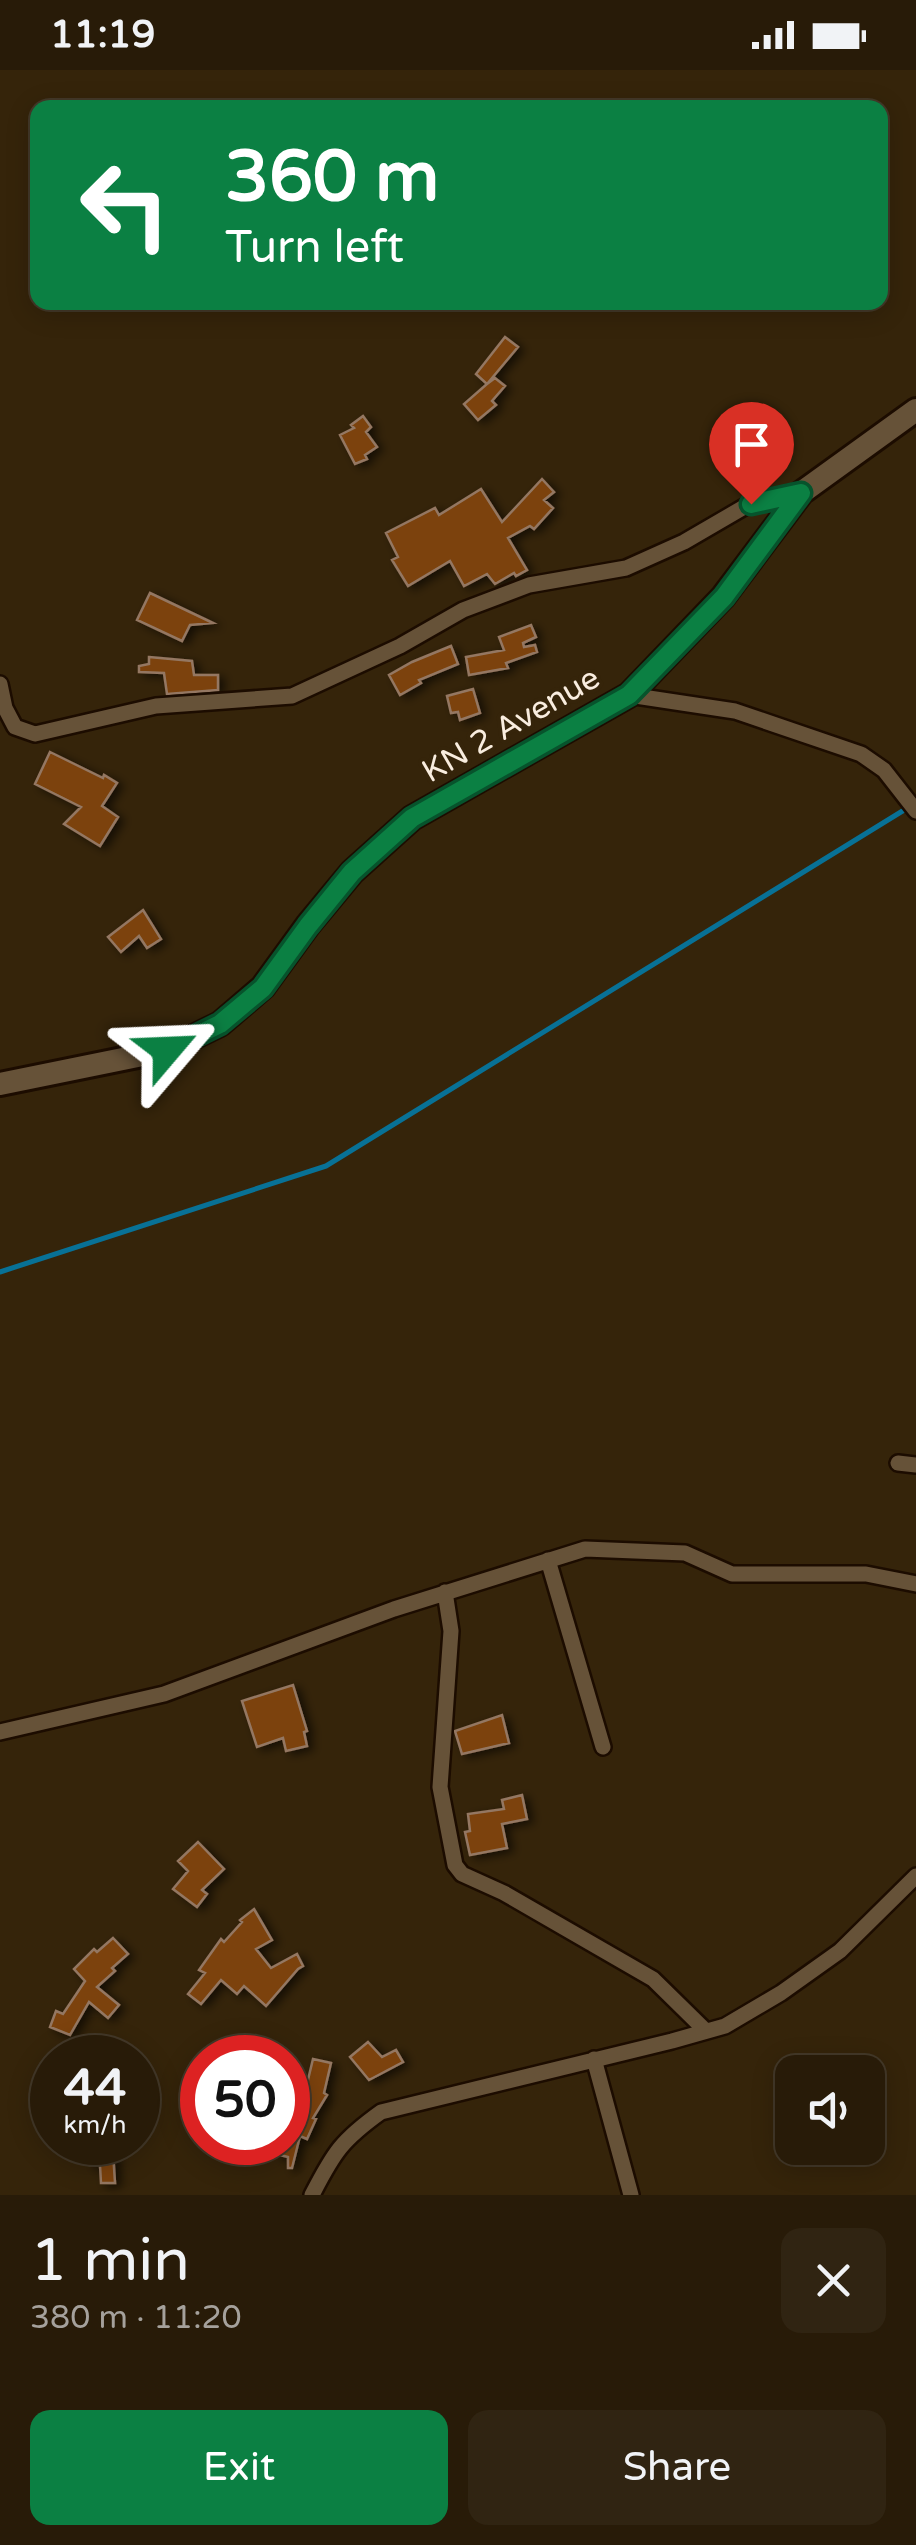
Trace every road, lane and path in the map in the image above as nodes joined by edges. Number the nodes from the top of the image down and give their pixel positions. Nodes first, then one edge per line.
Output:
1 (916, 410) edge
2 (801, 493) junction
3 (0, 684) edge
4 (629, 695) junction
5 (916, 811) edge
6 (0, 1084) edge
7 (898, 1463) dead end
8 (916, 1465) edge
9 (548, 1560) junction
10 (916, 1584) edge
11 (445, 1592) junction
12 (0, 1732) edge
13 (603, 1747) dead end
14 (916, 1876) edge
15 (706, 2031) junction
16 (594, 2059) junction
17 (312, 2195) edge
18 (631, 2195) edge

1 - 2 main road, KN 2 Avenue
2 - 3 street
2 - 4 main road, KN 2 Avenue
4 - 5 street
4 - 6 main road, KN 2 Avenue
7 - 8 street
9 - 10 street
9 - 11 street
9 - 13 street
11 - 12 street
11 - 15 street
14 - 15 street
15 - 16 street
16 - 17 street
16 - 18 street

